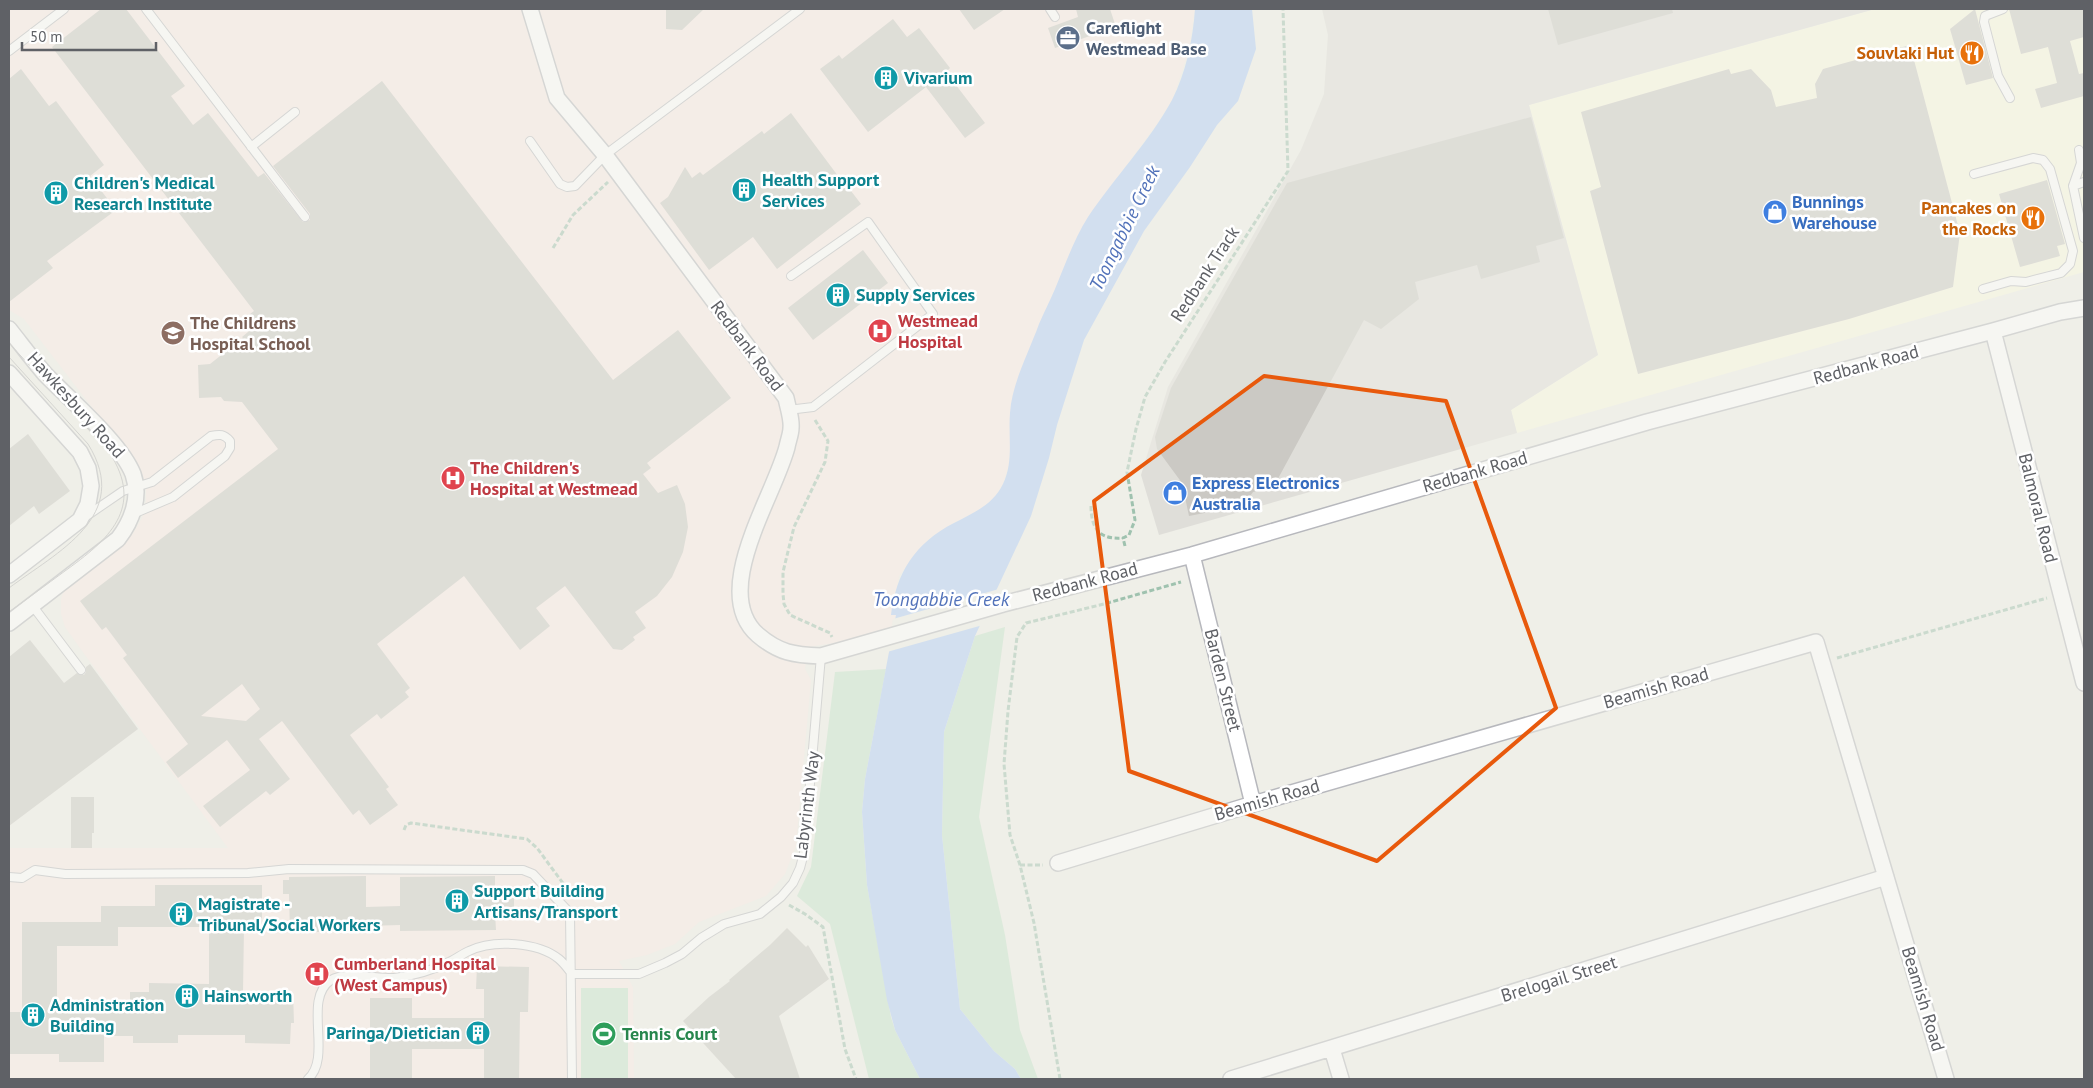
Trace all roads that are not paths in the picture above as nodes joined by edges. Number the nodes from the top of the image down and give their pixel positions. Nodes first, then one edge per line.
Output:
1 (64, 9) edge
2 (146, 9) edge
3 (530, 9) edge
4 (800, 9) edge
5 (1050, 9) edge
6 (2003, 9) edge
7 (1055, 17) dead end
8 (9, 52) edge
9 (2010, 98) dead end
10 (295, 112) dead end
11 (530, 141) dead end
12 (251, 147) junction
13 (2079, 150) dead end
14 (605, 155) junction
15 (1974, 174) dead end
16 (2084, 182) edge
17 (2073, 186) junction
18 (305, 217) dead end
19 (2084, 238) edge
20 (791, 276) dead end
21 (1984, 289) dead end
22 (2084, 308) edge
23 (9, 329) edge
24 (1994, 331) junction
25 (9, 373) edge
26 (788, 410) junction
27 (136, 486) junction
28 (132, 514) junction
29 (80, 520) junction
30 (1192, 555) junction
31 (9, 575) edge
32 (32, 605) junction
33 (9, 623) edge
34 (821, 656) junction
35 (81, 670) dead end
36 (2084, 683) edge
37 (1253, 804) junction
38 (1058, 863) road end
39 (9, 877) edge
40 (1886, 877) junction
41 (572, 974) junction
42 (1332, 1049) junction
43 (308, 1079) edge
44 (572, 1079) edge
45 (1231, 1079) edge
46 (1341, 1079) edge
47 (1946, 1079) edge

1 - 8 lane
2 - 12 lane
3 - 14 street, Redbank Road
4 - 14 lane
5 - 7 lane
6 - 9 lane
10 - 12 lane
11 - 14 lane
12 - 18 lane
13 - 17 lane
14 - 26 street, Redbank Road
15 - 21 lane
16 - 17 lane
17 - 19 lane
20 - 26 lane
22 - 24 street, Redbank Road
23 - 27 street, Hawkesbury Road
24 - 30 street, Redbank Road
24 - 36 street, Balmoral Road
25 - 29 street, Hawkesbury Road
26 - 34 street, Redbank Road
27 - 28 street
27 - 28 lane
27 - 29 lane
28 - 32 street
29 - 31 street
30 - 34 street, Redbank Road
30 - 37 street, Barden Street
32 - 33 street
32 - 35 lane
34 - 41 lane, Labyrinth Way
37 - 38 street, Beamish Road
37 - 40 street, Beamish Road
39 - 41 lane
40 - 42 street, Brelogail Street
40 - 47 street, Beamish Road
41 - 43 lane
41 - 44 lane
42 - 45 street, Brelogail Street
42 - 46 street

